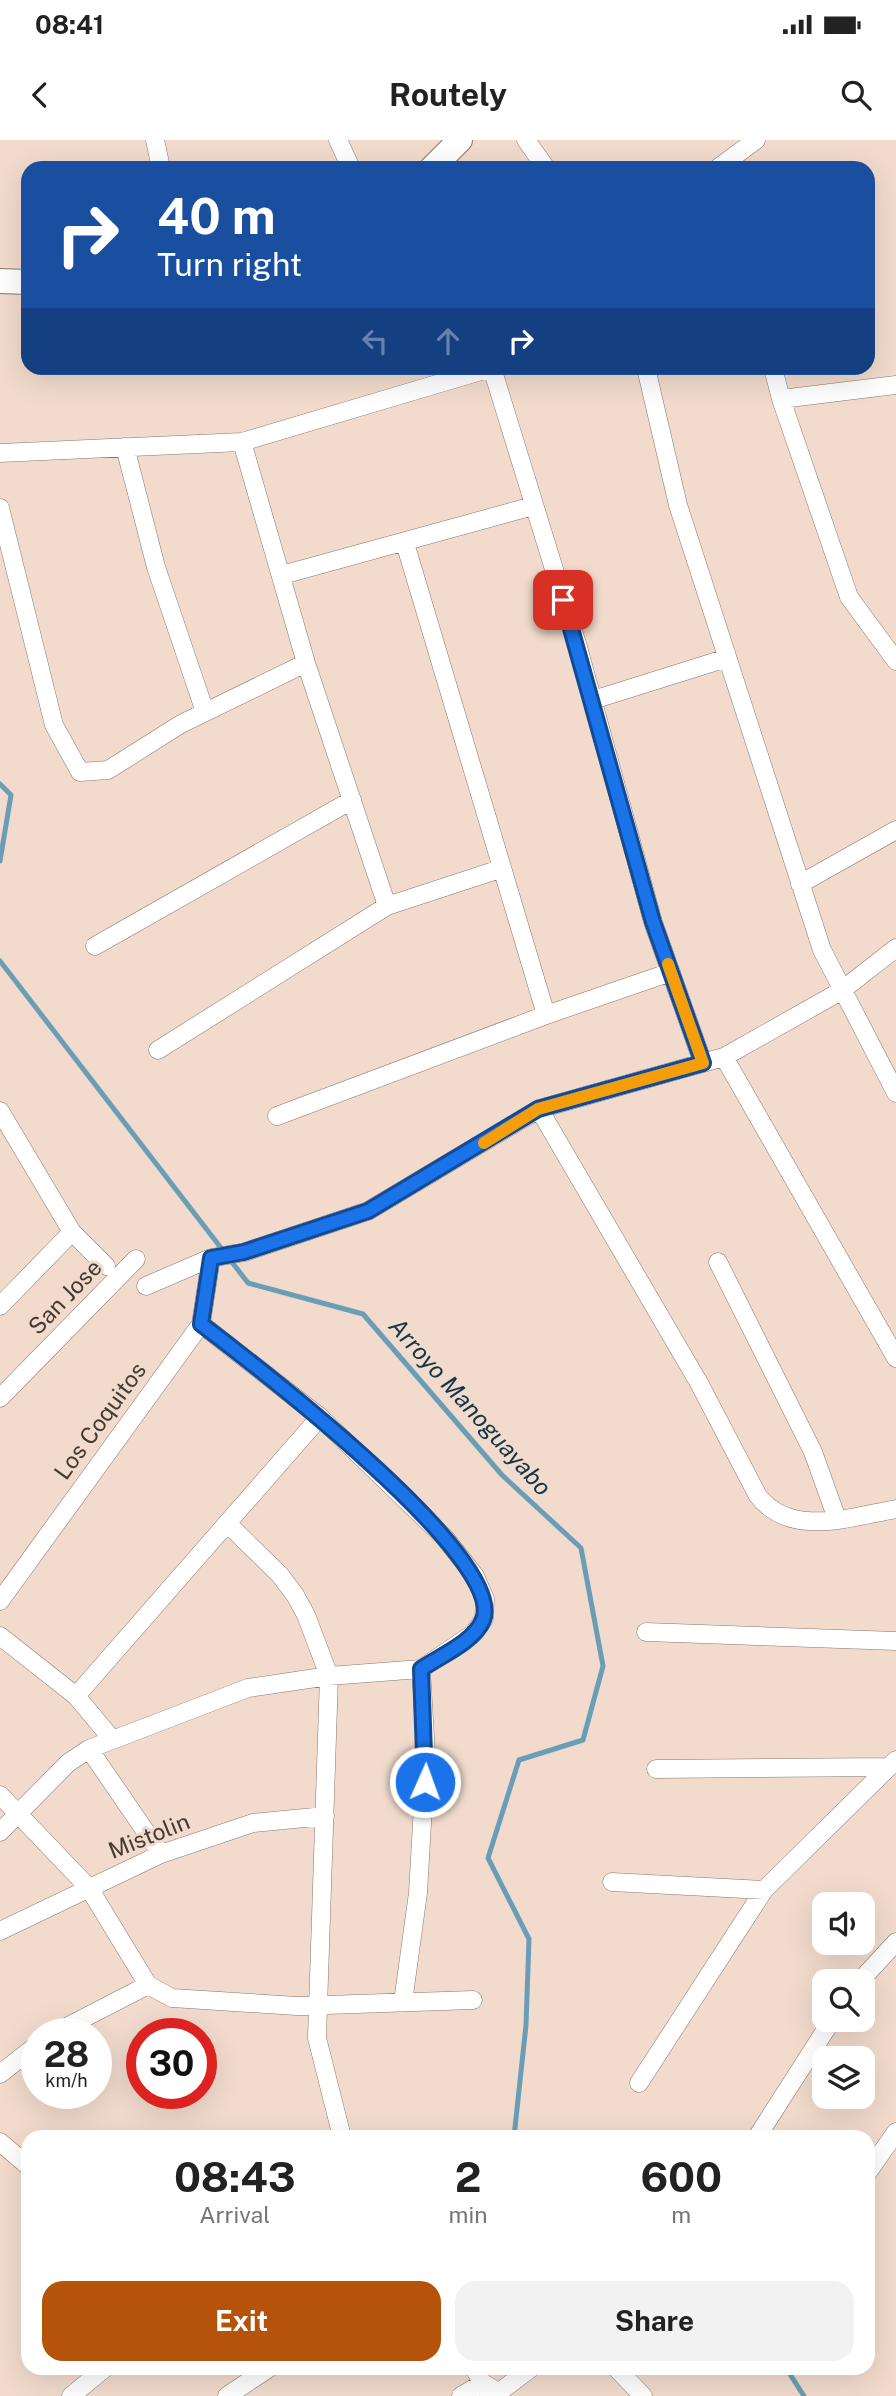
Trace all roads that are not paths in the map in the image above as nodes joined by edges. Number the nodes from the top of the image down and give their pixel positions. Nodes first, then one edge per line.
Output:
1 (155, 140) edge
2 (338, 140) edge
3 (460, 140) edge
4 (526, 140) edge
5 (756, 140) edge
6 (160, 161) edge
7 (348, 161) edge
8 (439, 161) edge
9 (541, 161) edge
10 (732, 161) edge
11 (0, 281) edge
12 (21, 282) edge
13 (467, 375) edge
14 (493, 375) edge
15 (648, 375) edge
16 (776, 375) edge
17 (896, 385) edge
18 (781, 400) junction
19 (242, 442) junction
20 (125, 447) junction
21 (0, 453) edge
22 (533, 506) junction
23 (0, 508) edge
24 (405, 543) junction
25 (282, 575) junction
26 (727, 658) junction
27 (896, 661) edge
28 (306, 663) junction
29 (593, 700) junction
30 (205, 712) junction
31 (352, 800) junction
32 (896, 830) edge
33 (500, 869) junction
34 (800, 884) junction
35 (387, 906) junction
36 (95, 946) dead end
37 (896, 948) edge
38 (671, 972) junction
39 (841, 991) junction
40 (546, 1015) junction
41 (158, 1050) dead end
42 (724, 1057) junction
43 (703, 1063) junction
44 (896, 1093) edge
45 (538, 1109) junction
46 (0, 1111) edge
47 (277, 1116) dead end
48 (71, 1234) junction
49 (211, 1258) junction
50 (136, 1259) dead end
51 (718, 1262) dead end
52 (106, 1266) dead end
53 (146, 1286) dead end
54 (0, 1306) edge
55 (201, 1324) junction
56 (896, 1358) edge
57 (0, 1398) edge
58 (320, 1417) junction
59 (896, 1509) edge
60 (837, 1519) junction
61 (227, 1523) junction
62 (0, 1601) edge
63 (646, 1632) dead end
64 (0, 1636) edge
65 (896, 1642) edge
66 (421, 1669) junction
67 (329, 1676) junction
68 (76, 1696) junction
69 (111, 1739) junction
70 (89, 1749) junction
71 (891, 1764) edge
72 (656, 1769) dead end
73 (0, 1796) edge
74 (18, 1814) junction
75 (325, 1816) junction
76 (0, 1832) edge
77 (161, 1854) junction
78 (612, 1882) dead end
79 (89, 1888) junction
80 (764, 1890) junction
81 (0, 1931) edge
82 (896, 1942) edge
83 (871, 1969) edge
84 (148, 1984) junction
85 (473, 2000) dead end
86 (403, 2002) junction
87 (318, 2006) junction
88 (83, 2018) edge
89 (824, 2032) edge
90 (21, 2058) edge
91 (0, 2074) edge
92 (639, 2083) dead end
93 (340, 2130) edge
94 (761, 2130) edge
95 (896, 2132) edge
96 (0, 2143) edge
97 (21, 2160) edge
98 (875, 2162) edge
99 (96, 2375) edge
100 (258, 2375) edge
101 (522, 2375) edge
102 (623, 2375) edge
103 (482, 2382) edge
104 (71, 2396) edge
105 (227, 2396) edge
106 (461, 2396) edge
107 (643, 2396) edge

1 - 6 street
2 - 7 street
3 - 8 main road
4 - 9 street
5 - 10 street
11 - 12 main road
13 - 19 street
14 - 22 street
15 - 26 street
16 - 18 street
17 - 18 street
18 - 27 street
19 - 20 street
19 - 25 street
20 - 21 street
20 - 30 street
22 - 24 street
22 - 29 street
23 - 30 street
24 - 25 street
24 - 33 street
25 - 28 street
26 - 29 street
26 - 34 street
28 - 30 street
28 - 31 street
29 - 38 street
31 - 35 street
31 - 36 street
32 - 34 street
33 - 35 street
33 - 40 street
34 - 39 street
35 - 41 street
37 - 39 street
38 - 40 street
38 - 43 street
39 - 42 street
39 - 44 street
40 - 47 street
42 - 43 street
42 - 56 street
43 - 45 street
45 - 49 street
45 - 60 street
46 - 48 street
48 - 52 street
48 - 54 street
49 - 53 street
49 - 55 street, Los Coquitos
50 - 57 street, San Jose
51 - 60 street
55 - 58 street
55 - 62 street, Los Coquitos
58 - 61 street
58 - 66 street
59 - 60 street
61 - 67 street
61 - 68 street
63 - 65 street
64 - 68 street
66 - 67 street
66 - 86 street
67 - 69 street
67 - 75 street
68 - 69 street
69 - 70 street
70 - 74 street
70 - 77 street
71 - 72 street
71 - 80 street
73 - 74 street
74 - 76 street
74 - 79 street
75 - 77 street, Mistolin
75 - 87 street
77 - 79 street, Mistolin
78 - 80 street
79 - 81 street, Mistolin
79 - 84 street
80 - 92 street
82 - 83 street
84 - 87 street
84 - 88 street
85 - 86 street
86 - 87 street
87 - 93 street
89 - 94 street
90 - 91 street
95 - 98 street
96 - 97 street
99 - 104 street
100 - 105 street
101 - 103 street
102 - 107 street
103 - 106 street

